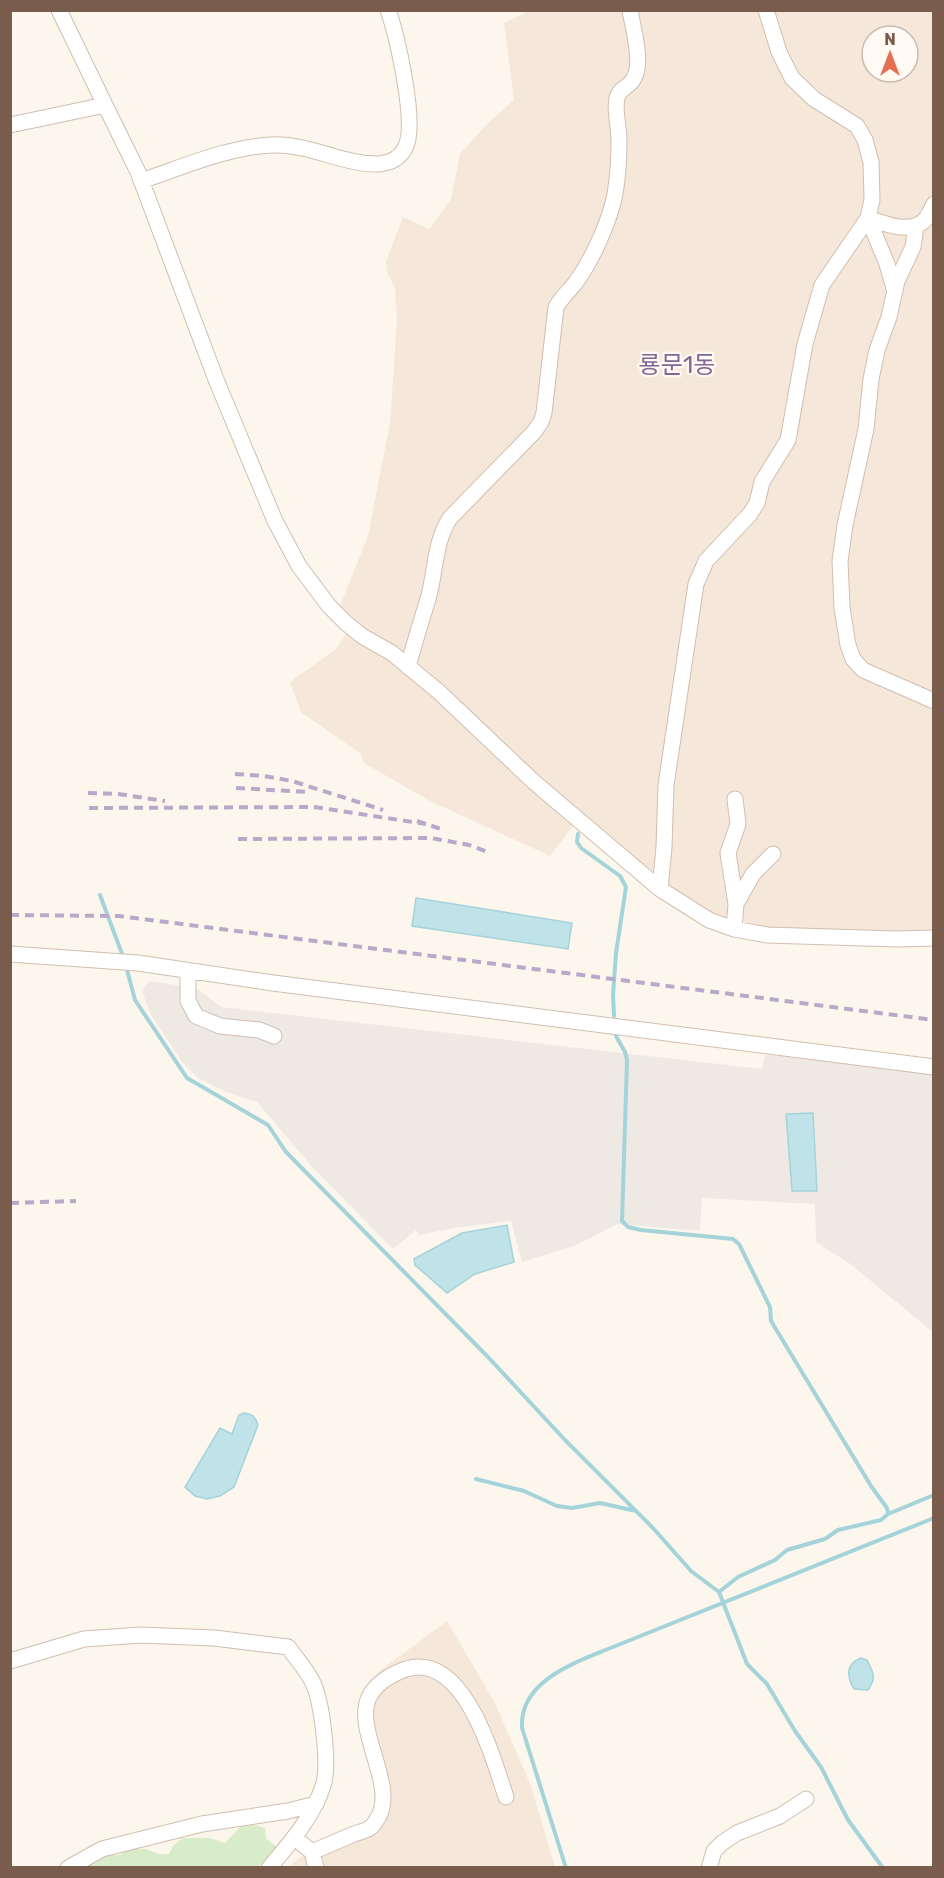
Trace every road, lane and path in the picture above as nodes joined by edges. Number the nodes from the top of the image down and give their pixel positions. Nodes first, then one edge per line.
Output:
1 (59, 10) edge
2 (388, 10) edge
3 (630, 10) edge
4 (766, 10) edge
5 (105, 105) junction
6 (10, 125) edge
7 (141, 182) junction
8 (933, 204) edge
9 (868, 218) junction
10 (916, 226) junction
11 (894, 292) junction
12 (408, 667) junction
13 (933, 700) edge
14 (735, 799) dead end
15 (773, 854) dead end
16 (660, 890) junction
17 (736, 904) junction
18 (734, 929) junction
19 (933, 938) edge
20 (10, 954) edge
21 (188, 971) junction
22 (274, 1036) dead end
23 (933, 1066) edge
24 (10, 1661) edge
25 (506, 1797) dead end
26 (806, 1799) dead end
27 (316, 1804) junction
28 (295, 1838) junction
29 (312, 1852) junction
30 (68, 1868) edge
31 (269, 1868) edge
32 (316, 1868) edge
33 (709, 1868) edge

1 - 5 street
2 - 7 street
3 - 12 street
4 - 9 street
5 - 6 street
5 - 7 street
7 - 12 street
8 - 10 street
9 - 10 street
9 - 11 street
9 - 16 street
10 - 11 street
11 - 13 street
12 - 16 street
14 - 17 street
15 - 17 street
16 - 18 street
17 - 18 street
18 - 19 street
20 - 21 street
21 - 22 street
21 - 23 street
24 - 27 street
25 - 29 street
26 - 33 street
27 - 28 street
27 - 30 street
28 - 29 street
28 - 31 street
29 - 32 street

